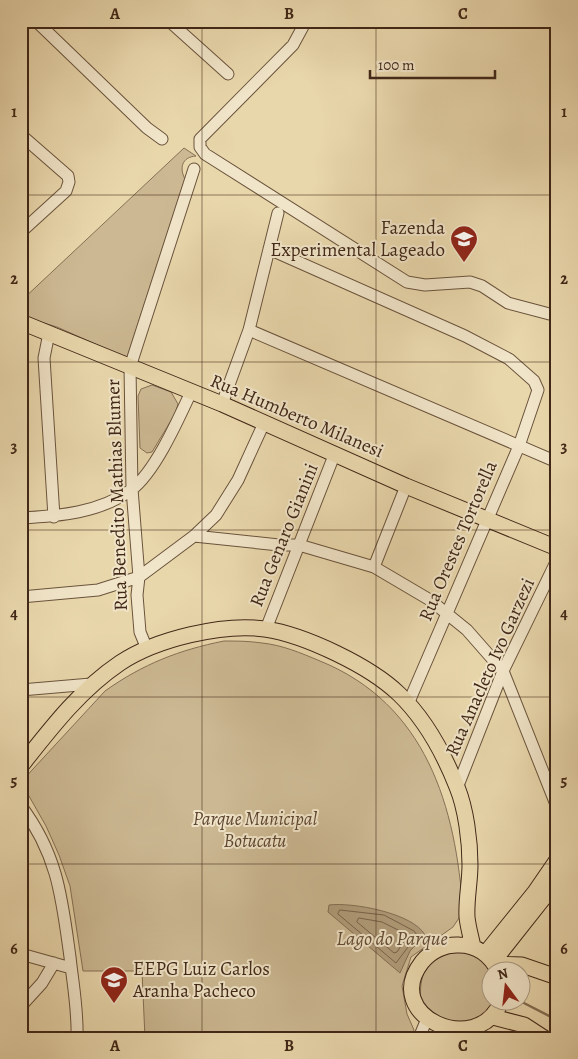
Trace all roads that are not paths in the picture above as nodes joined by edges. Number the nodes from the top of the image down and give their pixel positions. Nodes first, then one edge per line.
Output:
1 (36, 21) edge
2 (169, 21) edge
3 (306, 21) edge
4 (228, 74) dead end
5 (21, 135) edge
6 (162, 139) dead end
7 (194, 169) dead end
8 (278, 213) dead end
9 (21, 232) edge
10 (269, 249) junction
11 (557, 316) edge
12 (21, 322) edge
13 (249, 330) junction
14 (50, 333) junction
15 (130, 367) junction
16 (191, 392) junction
17 (222, 404) junction
18 (264, 423) junction
19 (518, 446) junction
20 (335, 453) junction
21 (557, 462) edge
22 (406, 486) junction
23 (132, 489) junction
24 (54, 517) junction
25 (21, 518) edge
26 (486, 520) junction
27 (194, 536) junction
28 (299, 545) junction
29 (557, 548) edge
30 (557, 560) edge
31 (374, 567) junction
32 (139, 577) junction
33 (21, 597) edge
34 (446, 612) junction
35 (266, 629) junction
36 (147, 649) junction
37 (503, 670) junction
38 (91, 684) junction
39 (21, 690) edge
40 (408, 704) junction
41 (21, 766) edge
42 (458, 788) junction
43 (556, 805) edge
44 (21, 806) edge
45 (557, 860) edge
46 (557, 881) edge
47 (467, 918) junction
48 (512, 939) junction
49 (451, 945) junction
50 (21, 954) edge
51 (489, 960) edge
52 (502, 962) edge
53 (519, 962) edge
54 (54, 963) junction
55 (71, 968) junction
56 (530, 968) edge
57 (557, 977) edge
58 (21, 1006) edge
59 (496, 1012) edge
60 (493, 1017) junction
61 (426, 1022) junction
62 (446, 1035) edge
63 (77, 1038) edge
64 (419, 1038) edge
65 (544, 1038) edge

1 - 6 street
2 - 4 street
3 - 11 street
5 - 9 street
7 - 15 street, Rua Benedito Mathias Blumer
8 - 10 street
10 - 13 street
10 - 19 street, Rua Orestes Tortorella
12 - 14 main road, Rua Humberto Milanesi
13 - 17 street
13 - 19 street
14 - 15 main road, Rua Humberto Milanesi
14 - 24 street
15 - 16 main road, Rua Humberto Milanesi
15 - 23 street, Rua Benedito Mathias Blumer
16 - 17 main road, Rua Humberto Milanesi
16 - 23 street
17 - 18 main road, Rua Humberto Milanesi
18 - 20 main road, Rua Humberto Milanesi
18 - 27 street
19 - 21 street
19 - 26 street, Rua Orestes Tortorella
20 - 22 main road, Rua Humberto Milanesi
20 - 28 street, Rua Genaro Gianini
22 - 26 main road, Rua Humberto Milanesi
22 - 31 street
23 - 24 street
23 - 32 street, Rua Benedito Mathias Blumer
24 - 25 street
26 - 29 main road, Rua Humberto Milanesi
26 - 34 street, Rua Orestes Tortorella
27 - 28 street
27 - 32 street
28 - 31 street
28 - 35 street, Rua Genaro Gianini
30 - 37 street, Rua Anacleto Ivo Garzezi
31 - 34 street
32 - 33 street
32 - 36 street, Rua Benedito Mathias Blumer
34 - 37 street
34 - 40 street, Rua Orestes Tortorella
35 - 36 main road
35 - 40 main road
36 - 38 main road
37 - 42 street, Rua Anacleto Ivo Garzezi
37 - 43 street
38 - 39 street
38 - 41 main road
40 - 42 main road
42 - 47 main road
44 - 55 street
45 - 51 main road
46 - 48 main road
47 - 49 main road
47 - 51 main road
48 - 51 main road
48 - 53 main road
49 - 51 main road
49 - 61 main road
50 - 54 street
51 - 52 main road
54 - 55 street
54 - 58 street
55 - 63 street
56 - 57 main road
59 - 60 main road
60 - 62 main road
60 - 65 main road
61 - 62 main road
61 - 64 street

